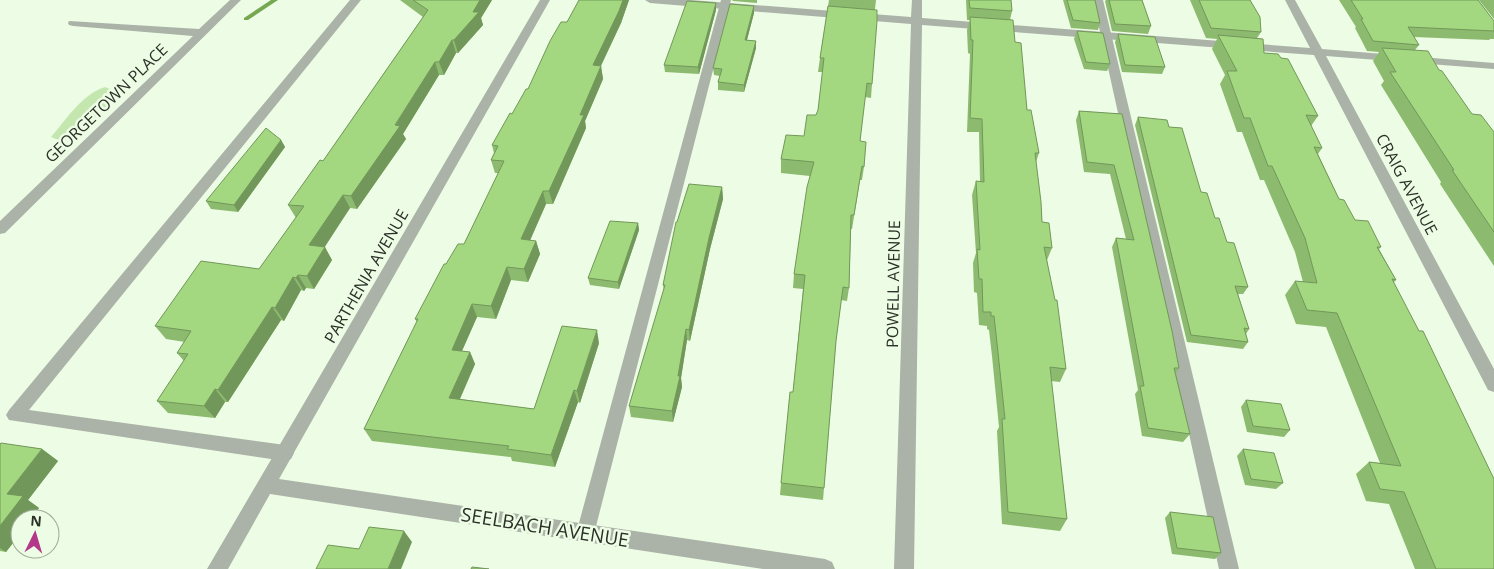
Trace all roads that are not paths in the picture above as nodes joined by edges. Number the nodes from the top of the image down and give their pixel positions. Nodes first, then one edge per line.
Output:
1 (236, 0) edge
2 (356, 0) edge
3 (545, 0) edge
4 (650, 0) edge
5 (917, 0) edge
6 (1098, 0) edge
7 (1290, 0) edge
8 (725, 3) edge
9 (917, 21) junction
10 (73, 23) dead end
11 (202, 33) junction
12 (1107, 36) junction
13 (1317, 52) junction
14 (1494, 66) edge
15 (0, 229) edge
16 (1494, 385) edge
17 (285, 453) junction
18 (266, 485) junction
19 (585, 534) junction
20 (217, 569) edge
21 (825, 569) edge
22 (904, 569) edge
23 (1229, 569) edge

1 - 11 street, GEORGETOWN PLACE
2 - 17 street
3 - 17 street, PARTHENIA AVENUE
4 - 8 street
5 - 9 street, POWELL AVENUE
6 - 12 street
7 - 13 street, CRAIG AVENUE
8 - 9 street
8 - 19 street
9 - 12 street
9 - 22 street, POWELL AVENUE
10 - 11 street
11 - 15 street, GEORGETOWN PLACE
12 - 13 street
12 - 23 street
13 - 14 street
13 - 16 street, CRAIG AVENUE
17 - 18 street, PARTHENIA AVENUE
18 - 19 street, SEELBACH AVENUE
18 - 20 street, PARTHENIA AVENUE
19 - 21 street, SEELBACH AVENUE

